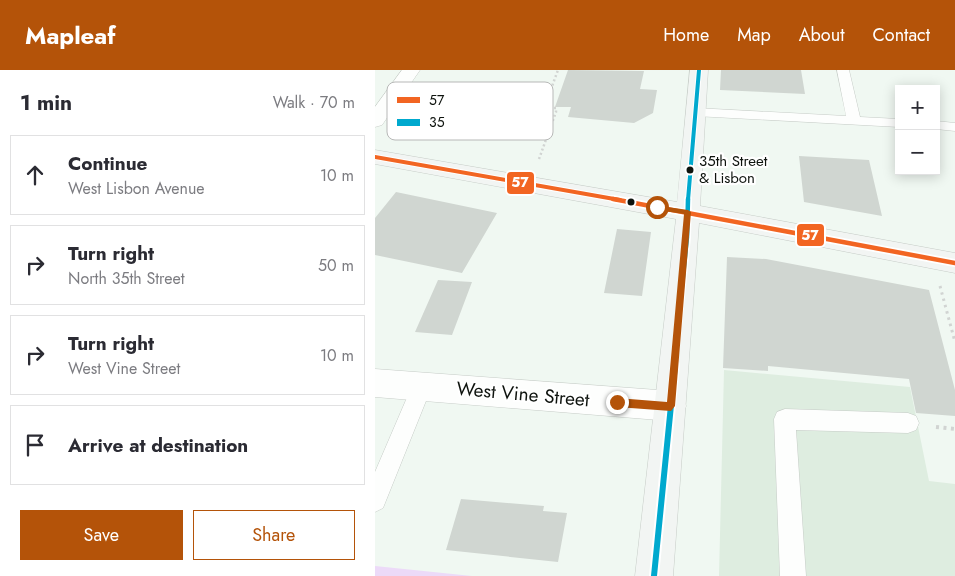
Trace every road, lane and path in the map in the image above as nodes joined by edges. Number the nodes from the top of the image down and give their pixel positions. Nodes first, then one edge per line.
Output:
1 (411, 70) edge
2 (558, 70) edge
3 (699, 70) edge
4 (843, 70) edge
5 (403, 82) edge
6 (553, 84) edge
7 (387, 104) edge
8 (553, 108) edge
9 (695, 112) junction
10 (553, 120) edge
11 (854, 120) junction
12 (375, 121) edge
13 (895, 123) edge
14 (940, 125) edge
15 (955, 127) edge
16 (546, 140) edge
17 (375, 157) edge
18 (539, 159) dead end
19 (688, 212) junction
20 (955, 263) edge
21 (940, 285) dead end
22 (955, 342) edge
23 (375, 383) edge
24 (422, 386) junction
25 (671, 406) junction
26 (907, 423) dead end
27 (936, 427) dead end
28 (955, 429) edge
29 (375, 500) edge
30 (654, 576) edge
31 (793, 576) edge

1 - 5 street
2 - 6 path
3 - 9 main road
4 - 11 lane
7 - 12 street
8 - 10 path
9 - 11 lane
9 - 19 main road
11 - 13 lane
14 - 15 lane
16 - 18 path
17 - 19 main road
19 - 20 main road
19 - 25 main road
21 - 22 path
23 - 24 street, West Vine Street
24 - 25 street, West Vine Street
24 - 29 lane
25 - 30 main road
26 - 31 lane
27 - 28 path

